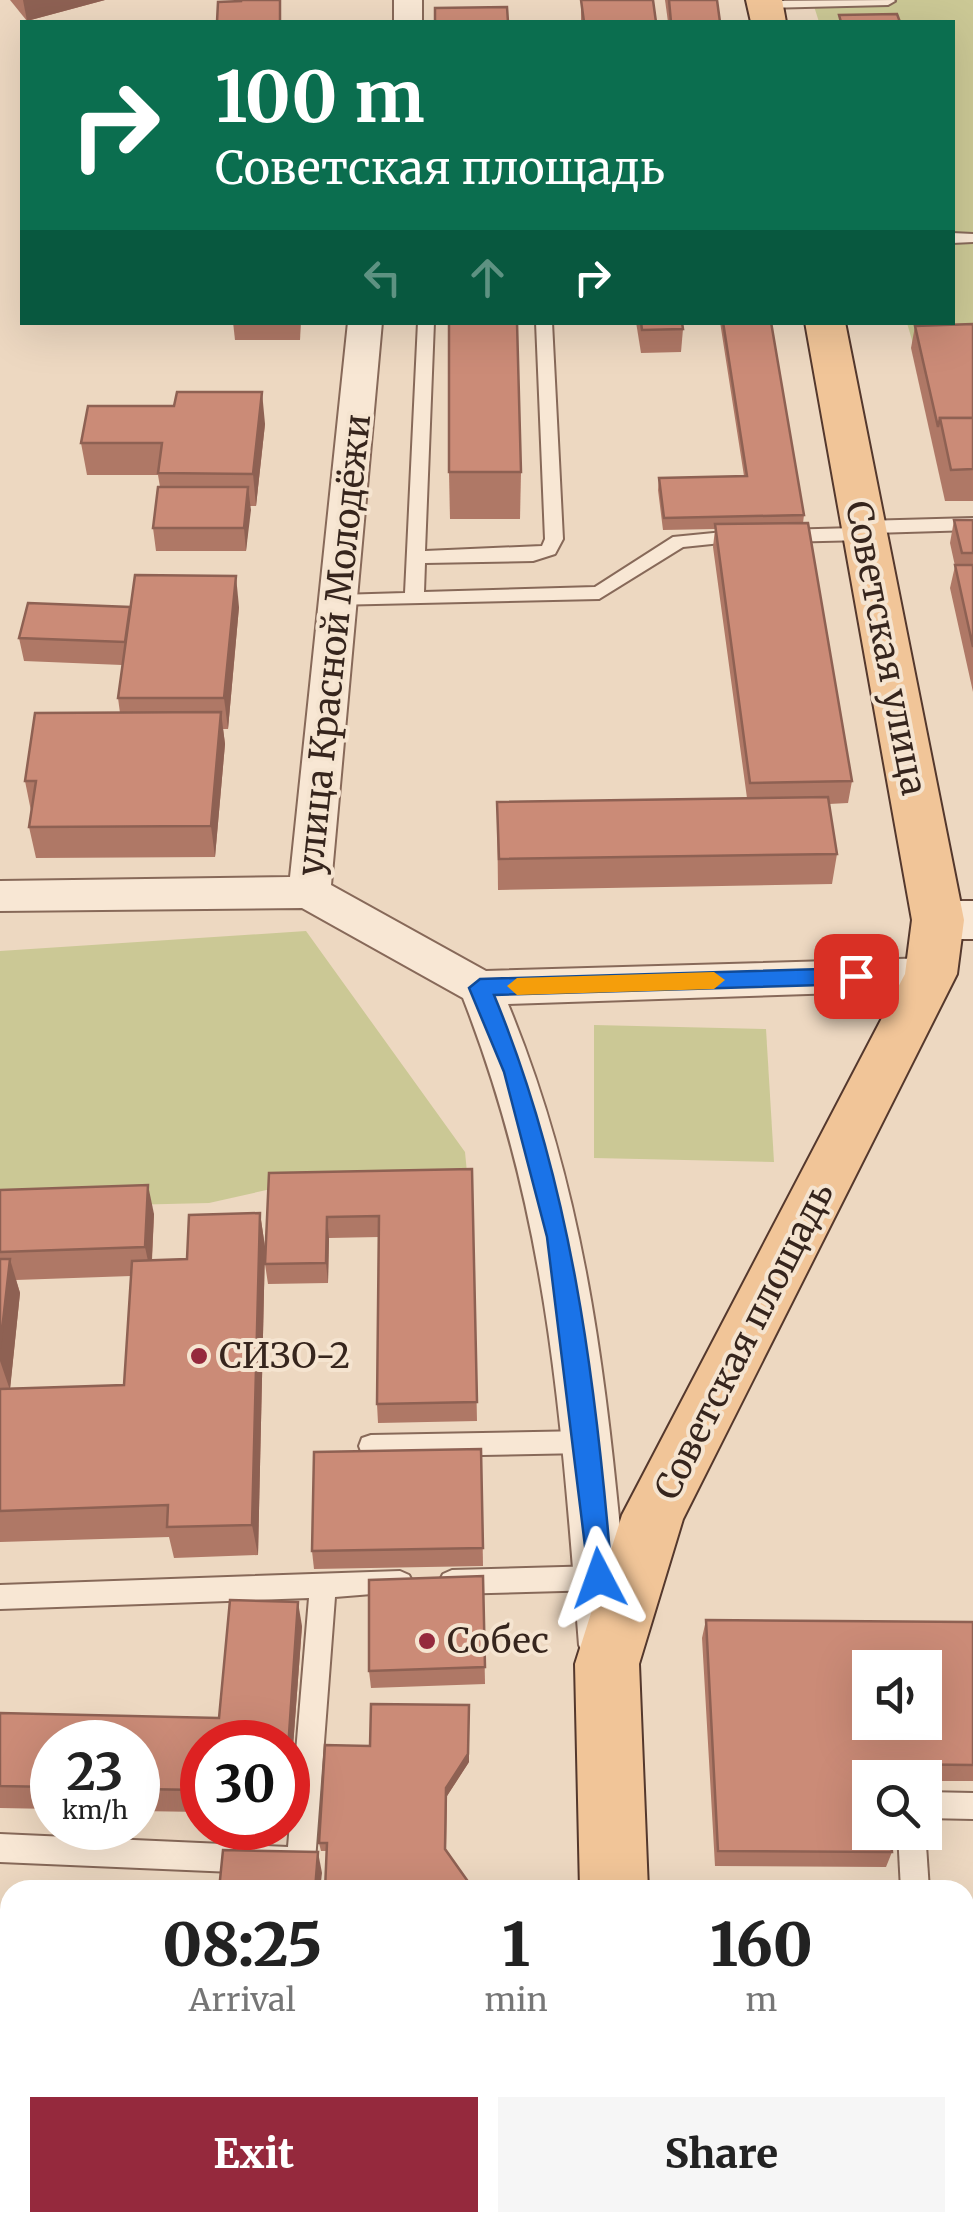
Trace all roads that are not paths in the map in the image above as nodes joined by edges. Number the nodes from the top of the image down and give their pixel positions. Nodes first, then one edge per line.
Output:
1 (888, 0) edge
2 (765, 9) edge
3 (365, 325) edge
4 (426, 325) edge
5 (544, 325) edge
6 (826, 325) edge
7 (973, 524) edge
8 (864, 531) junction
9 (416, 557) junction
10 (414, 599) junction
11 (338, 601) junction
12 (309, 892) junction
13 (0, 896) edge
14 (947, 938) edge
15 (480, 988) junction
16 (586, 1442) junction
17 (371, 1446) edge
18 (599, 1578) junction
19 (323, 1586) junction
20 (0, 1597) edge
21 (607, 1664) junction
22 (942, 1805) edge
23 (973, 1806) edge
24 (0, 1848) edge
25 (913, 1850) edge
26 (614, 1880) edge
27 (915, 1880) edge

1 - 2 lane
3 - 11 street, улица Красной Молодёжи
4 - 9 lane
5 - 9 lane
6 - 8 main road, Советская улица
7 - 8 lane
8 - 10 lane
8 - 14 main road, Советская улица
9 - 10 lane
10 - 11 lane
11 - 12 street, улица Красной Молодёжи
12 - 13 street
12 - 15 street, улица Красной Молодёжи
14 - 15 street
14 - 21 main road, Советская площадь
15 - 16 street
16 - 17 lane
16 - 18 street
18 - 19 lane
18 - 21 street
19 - 20 lane
19 - 24 lane
21 - 26 main road, Советская площадь
22 - 23 lane
25 - 27 lane

